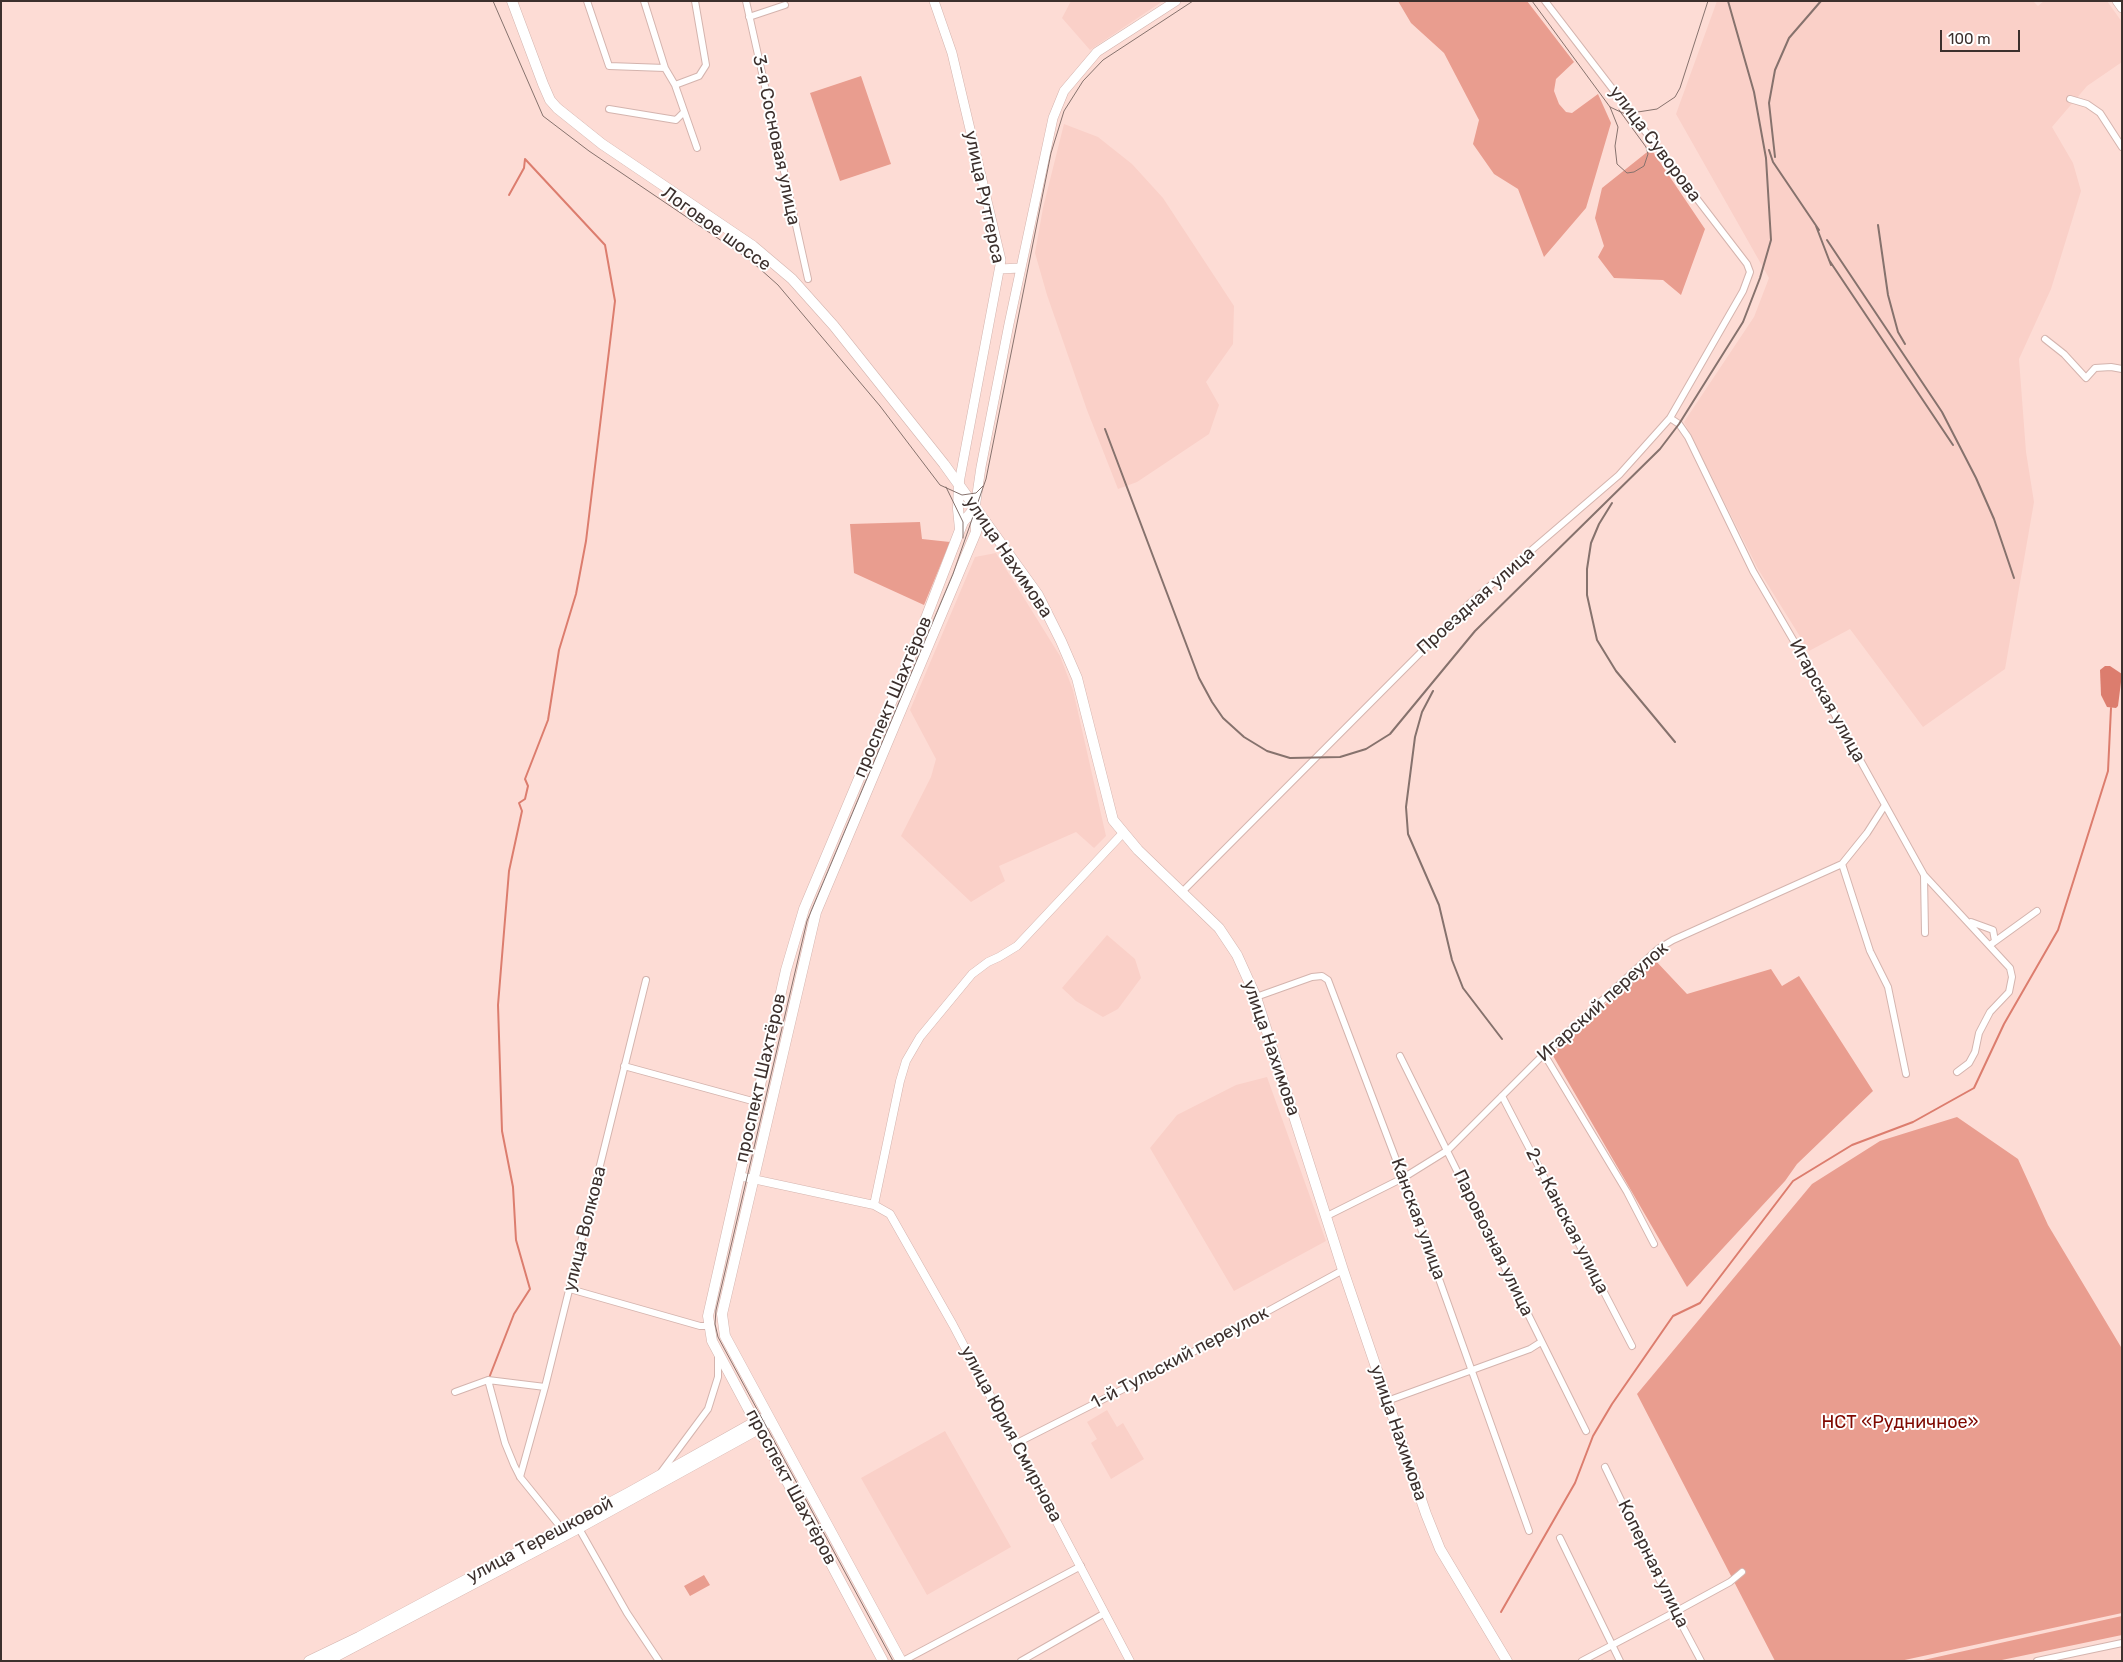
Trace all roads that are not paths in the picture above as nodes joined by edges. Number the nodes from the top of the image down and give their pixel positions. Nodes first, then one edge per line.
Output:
1 (506, 1) edge
2 (512, 1) edge
3 (587, 1) edge
4 (644, 1) edge
5 (695, 1) edge
6 (746, 1) edge
7 (934, 1) edge
8 (1176, 1) edge
9 (1545, 1) edge
10 (2117, 1) edge
11 (785, 5) dead end
12 (2122, 8) edge
13 (749, 17) junction
14 (665, 68) junction
15 (675, 85) junction
16 (2070, 99) dead end
17 (609, 109) dead end
18 (683, 113) junction
19 (2122, 147) edge
20 (697, 148) dead end
21 (1020, 268) junction
22 (1000, 269) junction
23 (808, 279) dead end
24 (1743, 291) joint
25 (2045, 339) dead end
26 (2122, 369) edge
27 (1670, 418) junction
28 (959, 487) junction
29 (974, 508) junction
30 (960, 530) junction
31 (1885, 805) junction
32 (1122, 834) junction
33 (1842, 864) junction
34 (1924, 875) junction
35 (1182, 892) junction
36 (2037, 911) dead end
37 (1970, 922) junction
38 (1925, 932) dead end
39 (1993, 943) junction
40 (646, 980) dead end
41 (1256, 997) junction
42 (1544, 1054) junction
43 (1400, 1056) dead end
44 (624, 1066) junction
45 (1958, 1072) dead end
46 (1906, 1074) dead end
47 (1502, 1096) junction
48 (756, 1102) junction
49 (1448, 1150) junction
50 (739, 1176) junction
51 (1403, 1178) junction
52 (752, 1179) junction
53 (874, 1205) junction
54 (1327, 1216) junction
55 (1654, 1244) dead end
56 (1343, 1270) junction
57 (570, 1289) junction
58 (708, 1326) junction
59 (1541, 1342) junction
60 (1632, 1346) dead end
61 (717, 1352) junction
62 (1472, 1370) junction
63 (488, 1380) junction
64 (545, 1387) junction
65 (454, 1392) dead end
66 (1387, 1401) junction
67 (769, 1418) junction
68 (758, 1425) junction
69 (1586, 1431) dead end
70 (1015, 1444) junction
71 (1605, 1467) dead end
72 (520, 1478) junction
73 (655, 1478) junction
74 (577, 1524) junction
75 (1528, 1531) dead end
76 (564, 1532) junction
77 (1560, 1538) dead end
78 (1081, 1566) junction
79 (1742, 1572) dead end
80 (1675, 1612) junction
81 (1105, 1613) junction
82 (2122, 1643) edge
83 (1612, 1645) junction
84 (309, 1661) edge
85 (327, 1661) edge
86 (659, 1661) edge
87 (883, 1661) edge
88 (902, 1661) edge
89 (1021, 1661) edge
90 (1130, 1661) edge
91 (1507, 1661) edge
92 (1582, 1661) edge
93 (1620, 1661) edge
94 (1701, 1661) edge
95 (2037, 1661) edge

1 - 28 main road, Логовое шоссе
2 - 28 main road, Логовое шоссе
3 - 14 street
4 - 14 street
5 - 15 street
6 - 13 street, 3-я Сосновая улица
7 - 22 main road, улица Рутгерса
8 - 21 main road, улица Рутгерса
9 - 24 street, улица Суворова
10 - 12 main road
11 - 13 street
13 - 23 street, 3-я Сосновая улица
14 - 15 street
15 - 18 street
16 - 19 street
17 - 18 street
18 - 20 street
21 - 22 main road
21 - 29 main road, улица Рутгерса
22 - 28 main road, улица Рутгерса
24 - 27 street, Проездная улица
25 - 26 street
27 - 31 street, Игарская улица
27 - 35 street, Проездная улица
28 - 29 main road, улица Нахимова
28 - 30 main road, проспект Шахтёров
29 - 30 main road
29 - 32 main road, улица Нахимова
29 - 52 main road, проспект Шахтёров
30 - 48 main road, проспект Шахтёров
31 - 33 street, Игарский переулок
31 - 34 street, Игарская улица
32 - 35 main road, улица Нахимова
32 - 53 street
33 - 42 street, Игарский переулок
33 - 46 street
34 - 37 street, Игарская улица
34 - 38 street
35 - 41 main road, улица Нахимова
36 - 39 street
37 - 39 street, Игарская улица
37 - 39 street
39 - 45 street, Игарская улица
40 - 44 street, улица Волкова
41 - 51 street, Канская улица
41 - 54 main road, улица Нахимова
42 - 47 street, Игарский переулок
42 - 55 street
43 - 49 street, Паровозная улица
44 - 48 street
44 - 57 street, улица Волкова
47 - 49 street, Игарский переулок
47 - 60 street, 2-я Канская улица
48 - 50 main road, проспект Шахтёров
49 - 51 street, Игарский переулок
49 - 59 street, Паровозная улица
50 - 52 street
50 - 58 main road, проспект Шахтёров
51 - 54 street, Игарский переулок
51 - 62 street, Канская улица
52 - 53 street
52 - 67 main road, проспект Шахтёров
53 - 70 street, улица Юрия Смирнова
54 - 56 main road, улица Нахимова
56 - 66 main road, улица Нахимова
56 - 70 street, 1-й Тульский переулок
57 - 58 street
57 - 64 street, улица Волкова
58 - 61 main road, проспект Шахтёров
59 - 62 street
59 - 69 street, Паровозная улица
61 - 68 main road, проспект Шахтёров
61 - 73 street
62 - 66 street
62 - 75 street, Канская улица
63 - 64 street
63 - 65 street
63 - 72 street
64 - 72 street, улица Волкова
66 - 91 main road, улица Нахимова
67 - 68 main road, улица Терешковой
67 - 88 main road, проспект Шахтёров
68 - 73 main road, улица Терешковой
68 - 74 main road, улица Терешковой
68 - 87 main road, проспект Шахтёров
70 - 78 street, улица Юрия Смирнова
71 - 80 street, Коперная улица
72 - 76 street
73 - 74 main road, улица Терешковой
74 - 76 main road, улица Терешковой
74 - 86 street
76 - 84 main road, улица Терешковой
76 - 85 main road, улица Терешковой
77 - 83 street
78 - 81 street, улица Юрия Смирнова
78 - 88 street
79 - 80 street
80 - 83 street
80 - 94 street, Коперная улица
81 - 89 street
81 - 90 street, улица Юрия Смирнова
82 - 95 street
83 - 92 street
83 - 93 street

